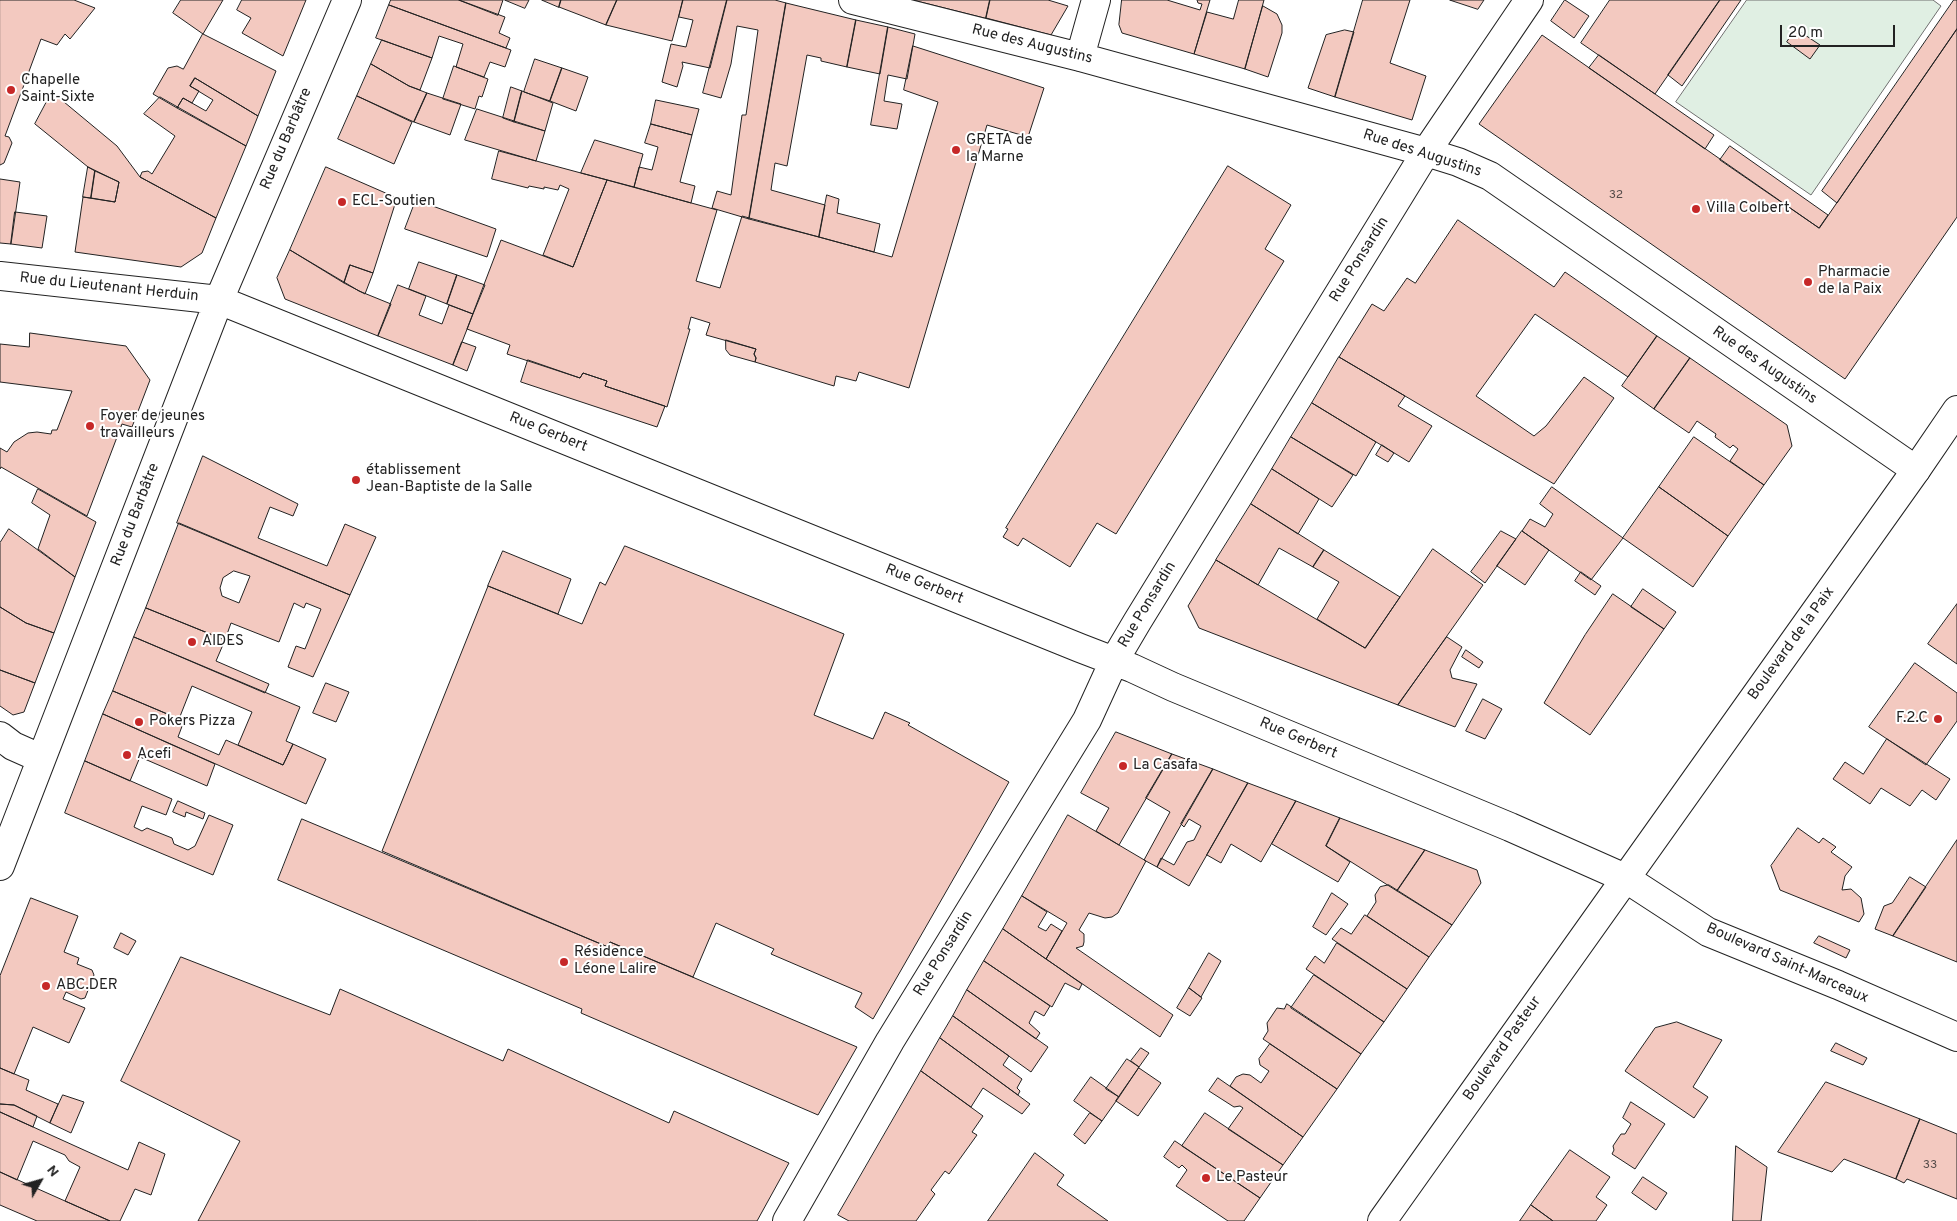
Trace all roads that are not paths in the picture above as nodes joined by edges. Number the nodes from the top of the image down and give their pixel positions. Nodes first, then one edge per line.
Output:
1 (347, 0) edge
2 (853, 0) edge
3 (1096, 0) edge
4 (1529, 0) edge
5 (1080, 57) junction
6 (1426, 152) junction
7 (0, 276) edge
8 (219, 300) junction
9 (1957, 410) edge
10 (1916, 470) junction
11 (1114, 661) junction
12 (0, 736) edge
13 (40, 758) junction
14 (0, 866) edge
15 (1625, 878) junction
16 (1957, 1037) edge
17 (787, 1221) edge
18 (1382, 1221) edge

1 - 8 street, Rue du Barbâtre
2 - 5 street, Rue des Augustins
3 - 5 street
4 - 6 street, Rue Ponsardin
5 - 6 street, Rue des Augustins
6 - 10 street, Rue des Augustins
6 - 11 street, Rue Ponsardin
7 - 8 street, Rue du Lieutenant Herduin
8 - 11 street, Rue Gerbert
8 - 13 street, Rue du Barbâtre
9 - 10 street, Boulevard de la Paix
10 - 15 street, Boulevard de la Paix
11 - 15 street, Rue Gerbert
11 - 17 street, Rue Ponsardin
12 - 13 street
13 - 14 street, Rue du Barbâtre
15 - 16 street, Boulevard Saint-Marceaux
15 - 18 street, Boulevard Pasteur

